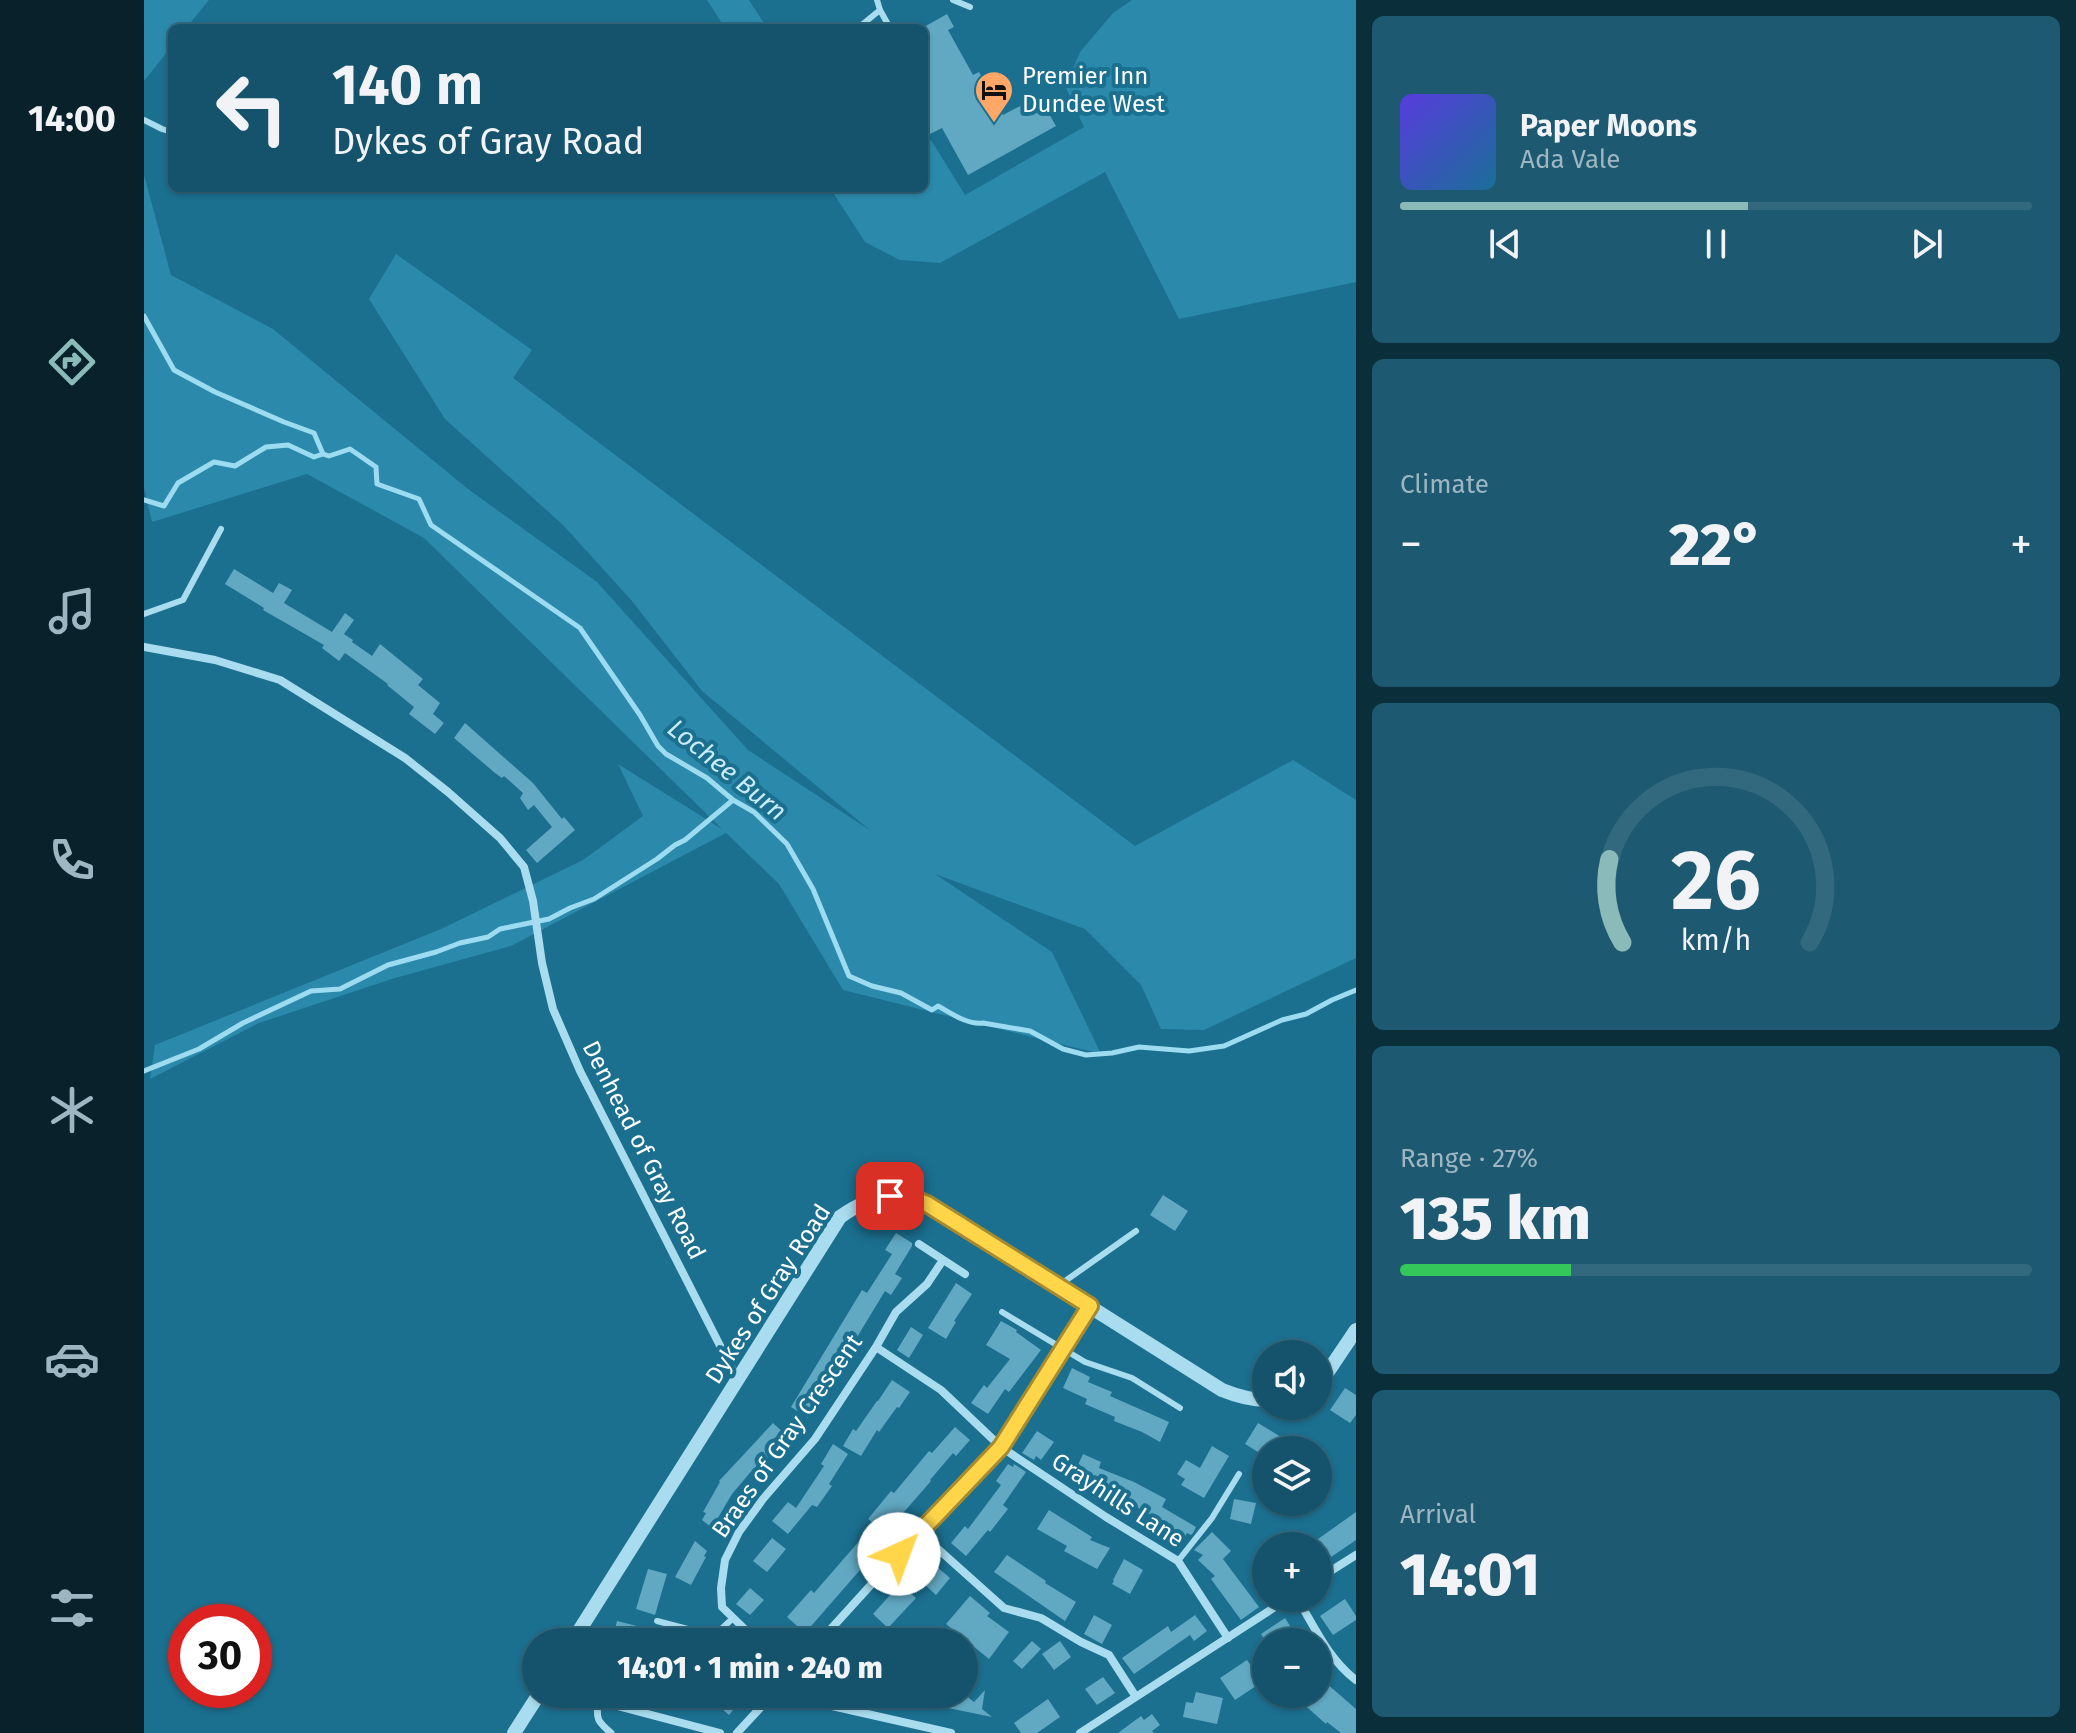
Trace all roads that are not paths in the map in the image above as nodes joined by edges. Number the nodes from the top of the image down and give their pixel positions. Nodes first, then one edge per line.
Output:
1 (877, 0) edge
2 (953, 0) edge
3 (970, 7) dead end
4 (880, 10) junction
5 (863, 24) edge
6 (888, 24) edge
7 (144, 120) edge
8 (168, 131) edge
9 (221, 529) dead end
10 (144, 614) edge
11 (144, 647) edge
12 (1136, 1231) dead end
13 (919, 1244) dead end
14 (943, 1260) junction
15 (965, 1274) dead end
16 (1058, 1286) junction
17 (1090, 1306) junction
18 (1002, 1312) dead end
19 (1356, 1330) edge
20 (876, 1347) junction
21 (1063, 1349) junction
22 (1332, 1365) edge
23 (737, 1380) junction
24 (1252, 1399) edge
25 (1180, 1408) dead end
26 (1001, 1447) junction
27 (1239, 1474) dead end
28 (919, 1532) junction
29 (1356, 1555) edge
30 (1178, 1561) junction
31 (1332, 1570) edge
32 (1268, 1612) edge
33 (1306, 1612) edge
34 (732, 1619) junction
35 (657, 1621) dead end
36 (581, 1628) edge
37 (742, 1628) edge
38 (832, 1628) edge
39 (1228, 1638) junction
40 (1356, 1680) edge
41 (1136, 1697) junction
42 (530, 1708) edge
43 (598, 1708) edge
44 (625, 1708) edge
45 (760, 1708) edge
46 (841, 1708) edge
47 (514, 1733) edge
48 (611, 1733) edge
49 (720, 1733) edge
50 (737, 1733) edge
51 (951, 1733) edge
52 (1080, 1733) edge

1 - 4 lane
2 - 3 lane
4 - 5 lane
4 - 6 lane
7 - 8 lane
9 - 10 lane
11 - 23 street, Denhead of Gray Road
12 - 16 lane
13 - 14 street
14 - 15 street
14 - 20 street, Braes of Gray Crescent
16 - 17 street, Dykes of Gray Road
16 - 23 street, Dykes of Gray Road
17 - 21 street
17 - 24 street, Dykes of Gray Road
18 - 21 lane
19 - 22 street
20 - 26 street, Grayhills Lane
20 - 34 street, Braes of Gray Crescent
21 - 25 lane
21 - 26 street
23 - 36 street, Dykes of Gray Road
26 - 28 street
26 - 30 street, Grayhills Lane
27 - 30 lane
28 - 38 street
28 - 41 street
29 - 31 street
30 - 39 street, Grayhills Lane
32 - 39 street
33 - 40 street
34 - 35 lane
34 - 37 street
39 - 41 street
41 - 52 street
42 - 47 street
43 - 48 street
44 - 49 street
45 - 50 street
46 - 51 street

